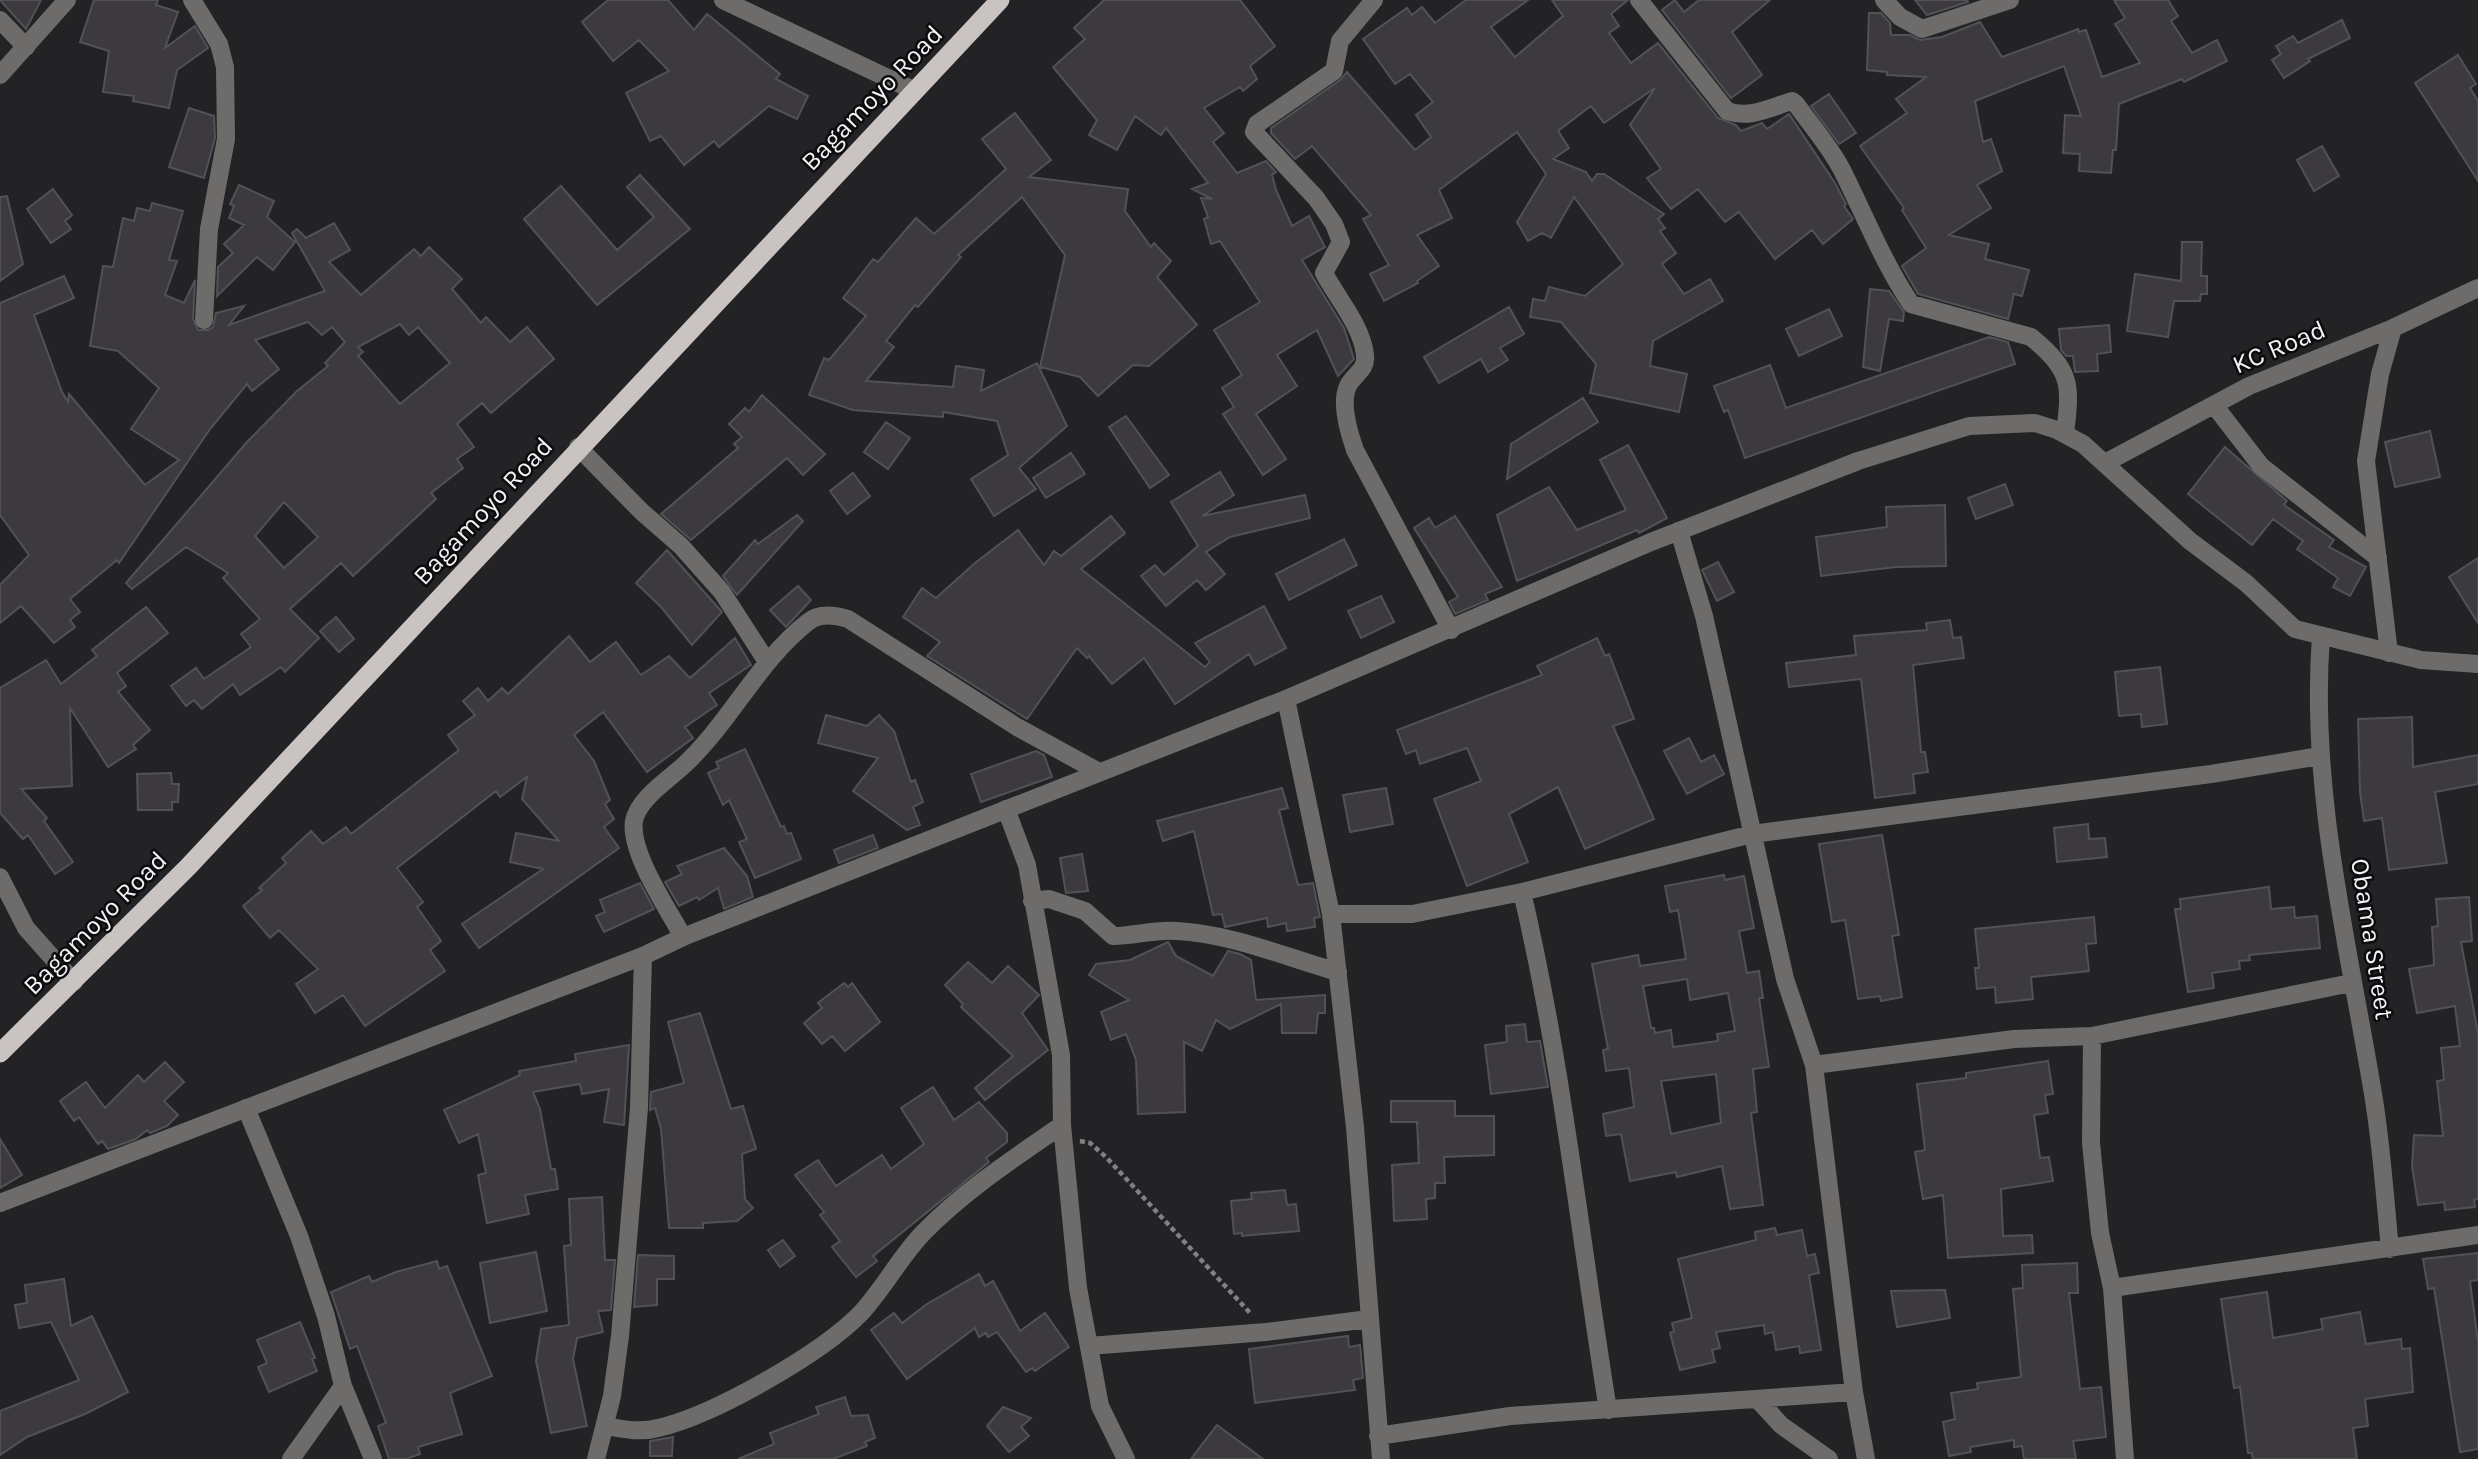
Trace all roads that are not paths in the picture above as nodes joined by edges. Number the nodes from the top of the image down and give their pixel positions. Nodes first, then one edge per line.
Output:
1 (67, 0) edge
2 (192, 0) edge
3 (723, 0) edge
4 (1000, 0) edge
5 (1374, 0) edge
6 (1884, 0) edge
7 (2010, 0) edge
8 (1643, 1) edge
9 (0, 20) edge
10 (26, 47) junction
11 (0, 75) edge
12 (915, 91) junction
13 (2478, 288) edge
14 (204, 320) dead end
15 (2393, 328) junction
16 (2214, 405) junction
17 (2065, 434) junction
18 (578, 447) junction
19 (2105, 463) junction
20 (1679, 531) junction
21 (2378, 558) junction
22 (1451, 630) junction
23 (2321, 636) junction
24 (2389, 653) junction
25 (767, 662) junction
26 (2478, 664) edge
27 (1286, 699) junction
28 (2320, 756) junction
29 (1099, 772) junction
30 (1006, 809) junction
31 (1752, 834) junction
32 (0, 877) edge
33 (1522, 892) junction
34 (1032, 901) junction
35 (1331, 914) junction
36 (683, 937) junction
37 (643, 956) junction
38 (1338, 972) junction
39 (74, 982) junction
40 (2351, 983) junction
41 (2092, 1036) junction
42 (0, 1054) edge
43 (1814, 1065) junction
44 (246, 1108) junction
45 (1063, 1134) junction
46 (0, 1203) edge
47 (2478, 1235) edge
48 (2390, 1249) junction
49 (2112, 1288) junction
50 (1369, 1319) junction
51 (1089, 1346) junction
52 (343, 1386) junction
53 (1854, 1392) junction
54 (1758, 1400) junction
55 (1608, 1410) junction
56 (605, 1426) junction
57 (1378, 1436) junction
58 (291, 1459) edge
59 (373, 1459) edge
60 (596, 1459) edge
61 (1126, 1459) edge
62 (1381, 1459) edge
63 (1829, 1459) edge
64 (1866, 1459) edge
65 (2124, 1459) edge

1 - 10 street
2 - 14 street
3 - 12 street
4 - 12 highway, Bagamoyo Road
5 - 22 street
6 - 7 street
8 - 17 street
9 - 10 street
10 - 11 street
12 - 18 highway, Bagamoyo Road
13 - 15 street, KC Road
15 - 16 street, KC Road
15 - 21 street
16 - 19 street, KC Road
16 - 21 street
17 - 19 street
17 - 20 street
18 - 25 street
18 - 39 highway, Bagamoyo Road
19 - 23 street
20 - 22 street
20 - 31 street
21 - 24 street
22 - 27 street
23 - 24 street
23 - 28 street, Obama Street
24 - 26 street
25 - 29 street
25 - 36 street
27 - 29 street
27 - 35 street
28 - 31 street
28 - 40 street, Obama Street
29 - 30 street
30 - 34 street
30 - 36 street
31 - 33 street
31 - 43 street
32 - 39 street
33 - 35 street
33 - 55 street
34 - 38 street
34 - 45 street
35 - 38 street
36 - 37 street
37 - 44 street
37 - 56 street
38 - 50 street
39 - 42 highway, Bagamoyo Road
40 - 41 street
40 - 48 street, Obama Street
41 - 43 street
41 - 49 street
43 - 53 street
44 - 46 street
44 - 52 street
45 - 51 street
45 - 56 street
47 - 48 street
48 - 49 street
49 - 65 street
50 - 51 street
50 - 57 street
51 - 61 street
52 - 58 street
52 - 59 street
53 - 54 street
53 - 64 street
54 - 55 street
54 - 63 street
55 - 57 street
56 - 60 street
57 - 62 street

